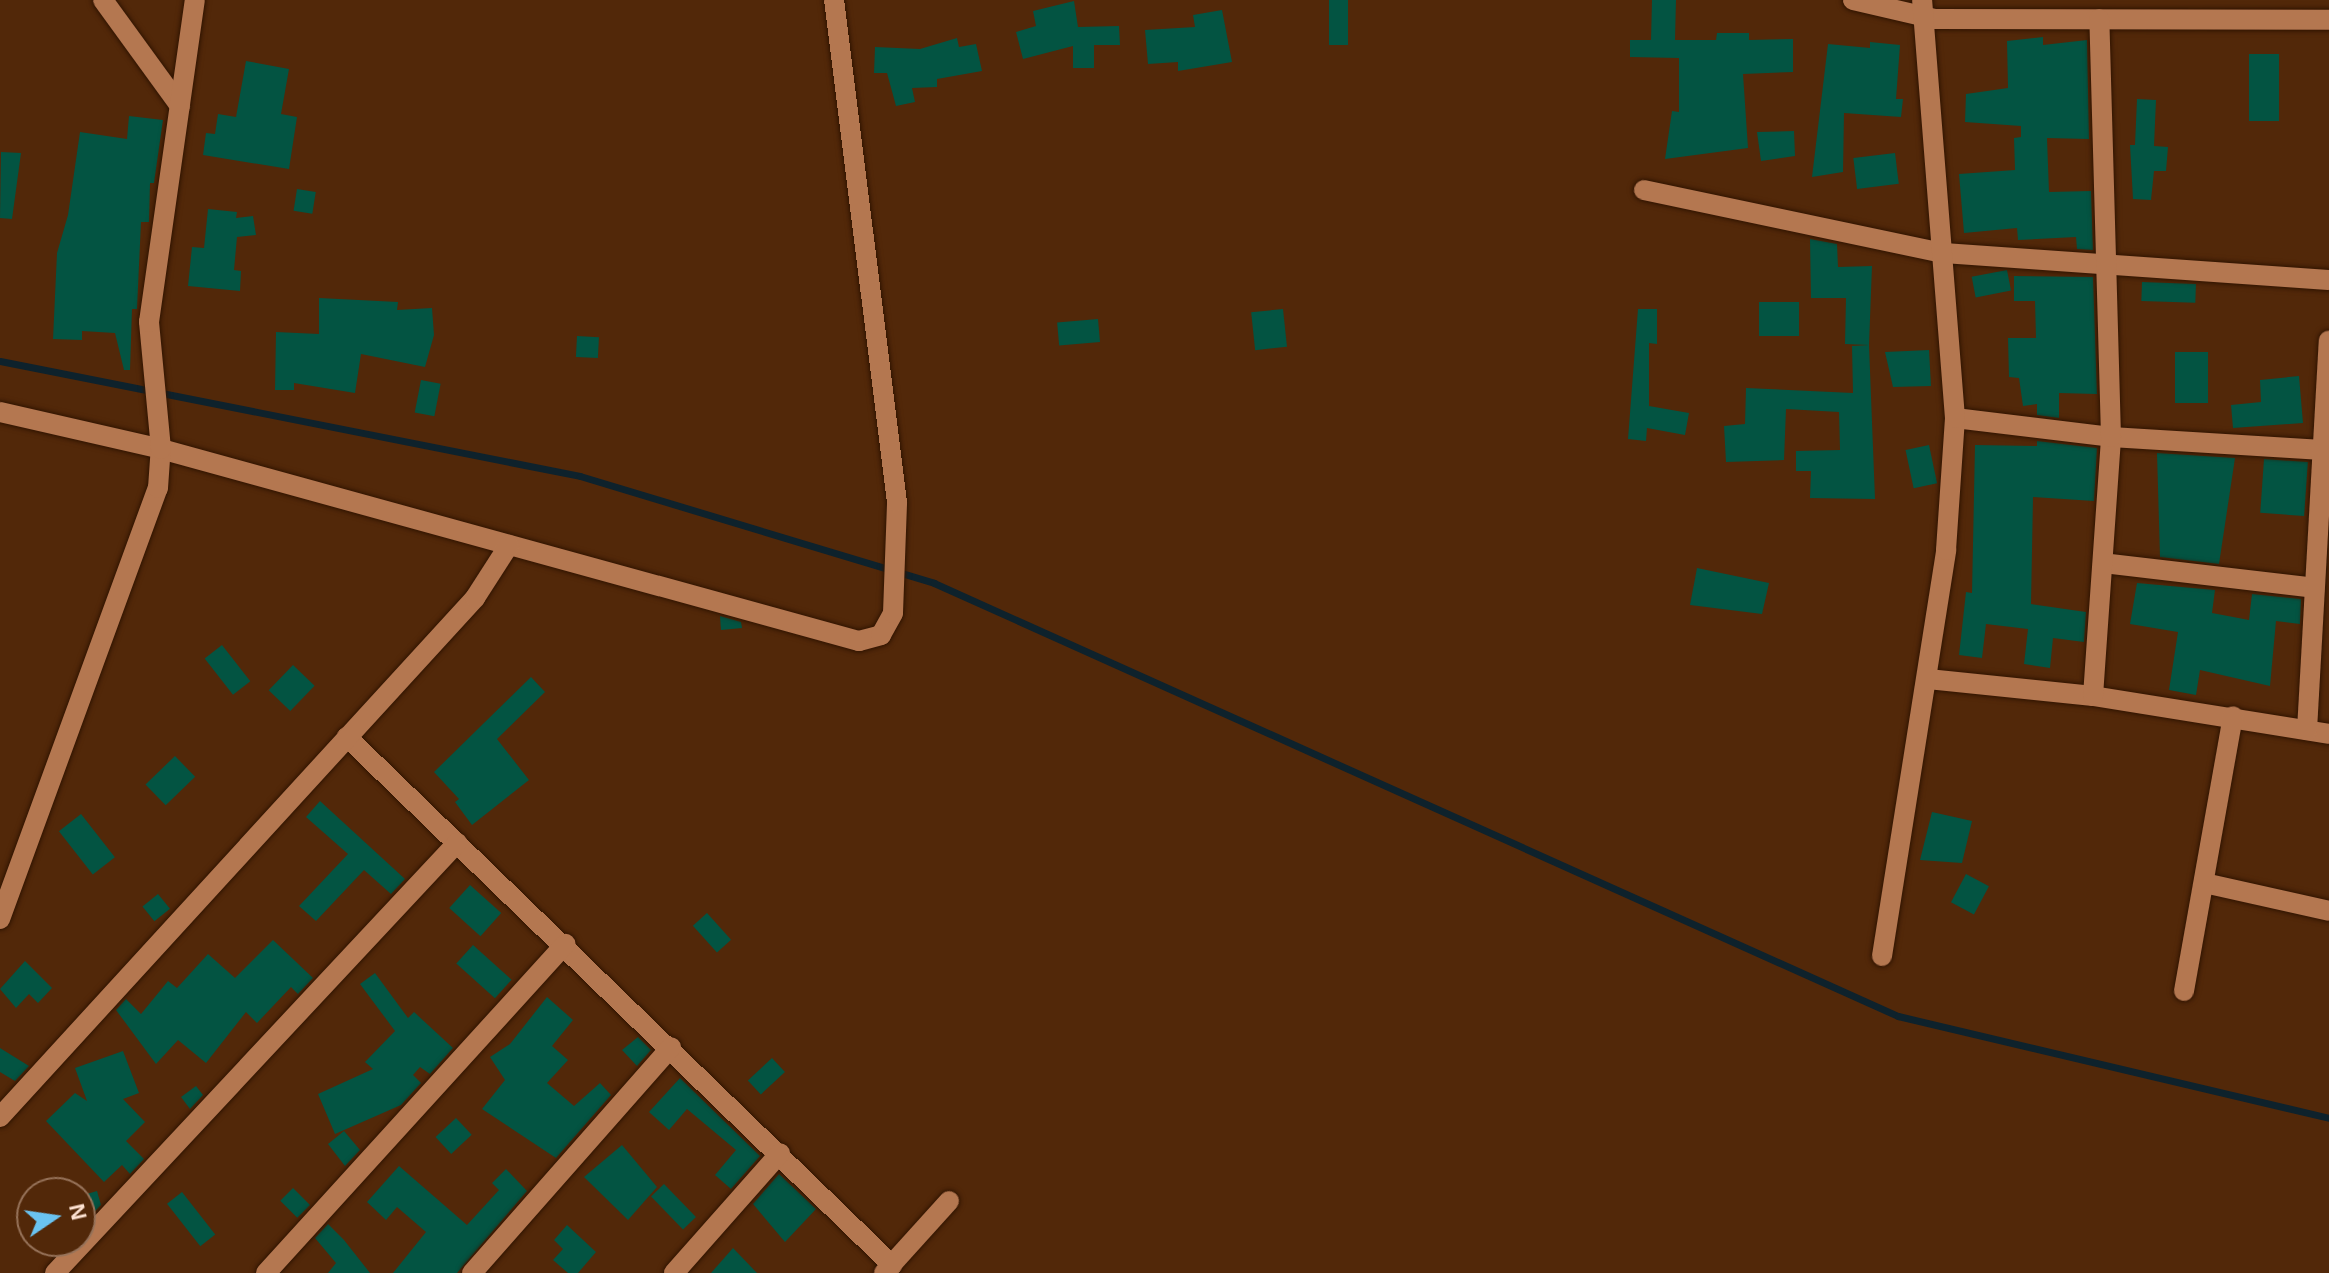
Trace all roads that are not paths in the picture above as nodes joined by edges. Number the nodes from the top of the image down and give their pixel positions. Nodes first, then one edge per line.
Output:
1 (103, 0) edge
2 (195, 0) edge
3 (834, 0) edge
4 (1853, 0) edge
5 (1922, 8) edge
6 (2099, 19) junction
7 (2329, 20) edge
8 (180, 106) junction
9 (1644, 190) dead end
10 (1943, 253) junction
11 (2107, 263) junction
12 (2329, 280) edge
13 (2329, 341) edge
14 (0, 412) edge
15 (1955, 418) junction
16 (2111, 437) junction
17 (161, 449) junction
18 (2323, 450) junction
19 (509, 545) junction
20 (2103, 563) junction
21 (2315, 588) junction
22 (1928, 679) junction
23 (2093, 696) junction
24 (2233, 716) junction
25 (2307, 730) junction
26 (2329, 734) edge
27 (347, 737) junction
28 (457, 843) junction
29 (2204, 883) junction
30 (2329, 911) edge
31 (0, 919) edge
32 (565, 944) junction
33 (1882, 956) dead end
34 (2184, 991) dead end
35 (671, 1047) junction
36 (0, 1117) edge
37 (780, 1153) junction
38 (949, 1201) dead end
39 (888, 1269) edge
40 (55, 1273) edge
41 (266, 1273) edge
42 (472, 1273) edge
43 (674, 1273) edge

1 - 8 street
2 - 8 street
3 - 19 street
4 - 5 street
5 - 6 street
5 - 10 street
6 - 7 street
6 - 11 street
8 - 17 street
9 - 10 street
10 - 11 street
10 - 15 street
11 - 12 street
11 - 16 street
13 - 18 street
14 - 17 street
15 - 16 street
15 - 22 street
16 - 18 street
16 - 20 street
17 - 19 street
17 - 31 street
18 - 21 street
19 - 27 street
20 - 21 street
20 - 23 street
21 - 25 street
22 - 23 street
22 - 33 street
23 - 24 street
24 - 25 street
24 - 29 street
25 - 26 street
27 - 28 street
27 - 36 street
28 - 32 street
28 - 40 street
29 - 30 street
29 - 34 street
32 - 35 street
32 - 41 street
35 - 37 street
35 - 42 street
37 - 39 street
37 - 43 street
38 - 39 street

